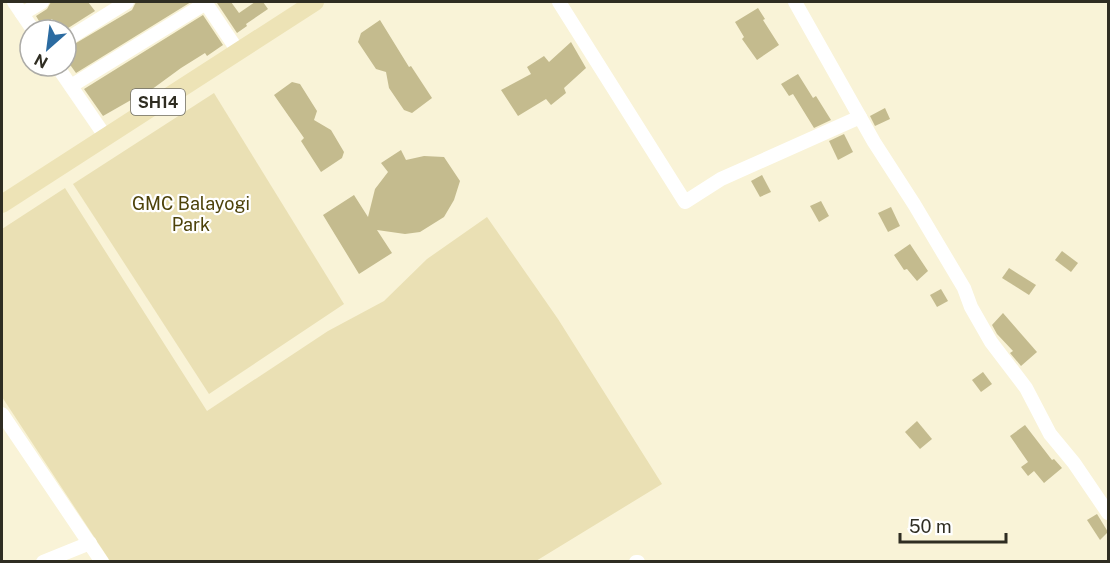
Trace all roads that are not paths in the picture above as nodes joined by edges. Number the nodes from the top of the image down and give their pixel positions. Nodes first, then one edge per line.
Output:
1 (14, 2) edge
2 (42, 2) edge
3 (127, 2) edge
4 (205, 2) edge
5 (315, 2) edge
6 (559, 2) edge
7 (795, 2) edge
8 (22, 14) junction
9 (25, 18) edge
10 (78, 33) edge
11 (238, 51) junction
12 (65, 78) edge
13 (71, 86) junction
14 (860, 117) junction
15 (105, 136) junction
16 (2, 204) edge
17 (2, 414) edge
18 (1108, 513) edge
19 (90, 543) junction
20 (43, 561) edge
21 (102, 561) edge

1 - 8 street
2 - 8 street
3 - 10 street
4 - 11 street
4 - 13 street
5 - 11 main road, SH14
6 - 14 street
7 - 14 street
8 - 9 street
11 - 15 main road, SH14
12 - 13 street
13 - 15 street
14 - 18 street
15 - 16 main road, SH14
17 - 19 street
19 - 20 street
19 - 21 street

